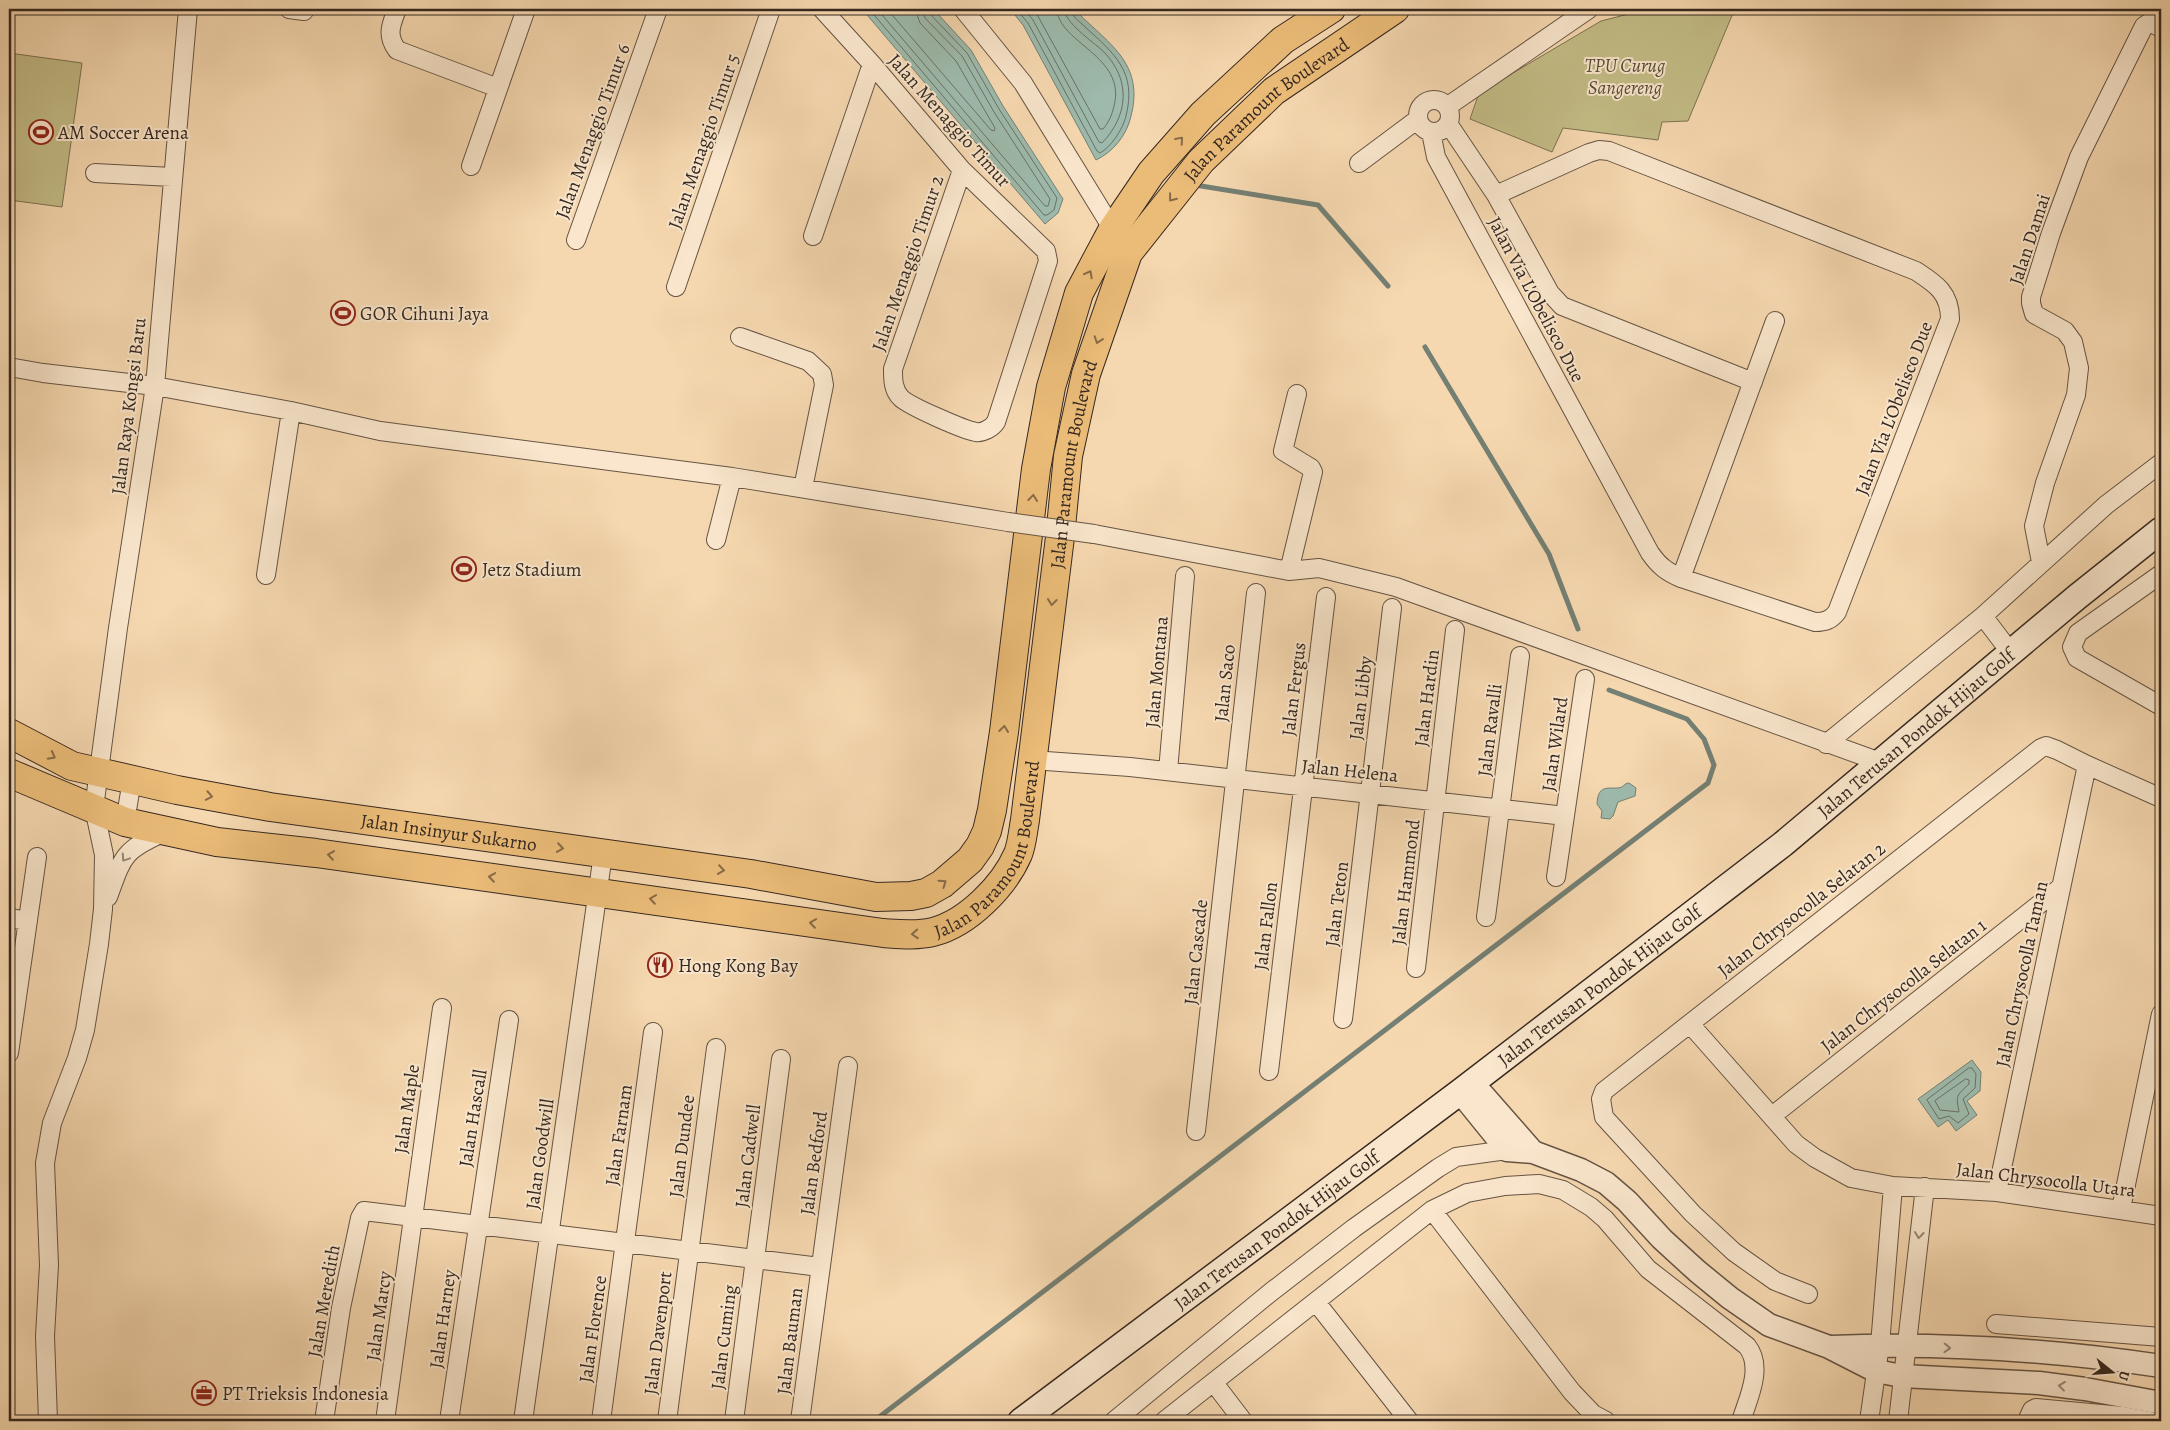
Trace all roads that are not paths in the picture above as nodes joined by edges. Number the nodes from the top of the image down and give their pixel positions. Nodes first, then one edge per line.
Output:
1 (188, 9) edge
2 (397, 9) edge
3 (526, 9) edge
4 (658, 9) edge
5 (770, 9) edge
6 (822, 9) edge
7 (963, 9) edge
8 (1331, 9) edge
9 (1395, 9) edge
10 (1588, 9) edge
11 (2161, 28) edge
12 (872, 64) junction
13 (498, 88) junction
14 (1448, 106) junction
15 (1418, 119) junction
16 (1449, 125) junction
17 (1431, 132) junction
18 (1359, 163) dead end
19 (470, 166) dead end
20 (962, 170) junction
21 (95, 173) dead end
22 (172, 176) junction
23 (1496, 195) junction
24 (1113, 229) junction
25 (814, 236) dead end
26 (576, 240) dead end
27 (1128, 253) junction
28 (676, 287) dead end
29 (1775, 321) dead end
30 (740, 337) dead end
31 (9, 367) edge
32 (1753, 382) junction
33 (155, 386) junction
34 (1297, 394) dead end
35 (291, 410) junction
36 (992, 427) joint
37 (2161, 464) edge
38 (732, 477) junction
39 (803, 488) junction
40 (2161, 530) edge
41 (716, 540) dead end
42 (2041, 562) junction
43 (1289, 571) junction
44 (2161, 574) edge
45 (266, 575) dead end
46 (1185, 576) dead end
47 (1680, 578) junction
48 (1256, 593) dead end
49 (1326, 597) dead end
50 (1392, 608) dead end
51 (1983, 616) junction
52 (1455, 630) dead end
53 (2011, 653) junction
54 (1520, 656) dead end
55 (1585, 679) dead end
56 (2161, 706) edge
57 (9, 733) edge
58 (1826, 744) junction
59 (1032, 760) junction
60 (1880, 762) junction
61 (2088, 766) junction
62 (1168, 771) junction
63 (9, 773) edge
64 (100, 773) junction
65 (1235, 778) junction
66 (132, 780) junction
67 (1303, 786) junction
68 (1370, 794) junction
69 (2161, 798) edge
70 (1435, 801) junction
71 (94, 808) junction
72 (1500, 809) junction
73 (1565, 816) junction
74 (125, 822) junction
75 (387, 824) junction
76 (165, 832) junction
77 (603, 854) junction
78 (37, 857) dead end
79 (383, 862) junction
80 (1556, 877) dead end
81 (2061, 887) junction
82 (598, 892) junction
83 (897, 897) joint
84 (103, 910) junction
85 (1486, 917) dead end
86 (9, 918) edge
87 (28, 921) junction
88 (862, 930) joint
89 (1416, 968) dead end
90 (442, 1008) dead end
91 (2161, 1014) edge
92 (1343, 1019) dead end
93 (509, 1020) dead end
94 (1690, 1024) junction
95 (652, 1032) dead end
96 (716, 1048) dead end
97 (9, 1053) edge
98 (781, 1059) dead end
99 (848, 1066) dead end
100 (1269, 1071) dead end
101 (1466, 1087) junction
102 (1772, 1116) junction
103 (1196, 1131) dead end
104 (1508, 1150) junction
105 (1533, 1152) junction
106 (1894, 1186) junction
107 (1925, 1186) junction
108 (1997, 1192) junction
109 (2121, 1209) junction
110 (1432, 1210) junction
111 (413, 1216) junction
112 (2161, 1216) edge
113 (477, 1224) junction
114 (550, 1233) junction
115 (625, 1242) junction
116 (689, 1250) junction
117 (755, 1258) junction
118 (820, 1267) junction
119 (1808, 1294) dead end
120 (1316, 1302) junction
121 (1996, 1324) dead end
122 (2161, 1337) edge
123 (1880, 1345) junction
124 (1828, 1347) junction
125 (1907, 1347) junction
126 (2161, 1366) edge
127 (1876, 1371) junction
128 (1902, 1376) junction
129 (1214, 1383) junction
130 (2161, 1403) edge
131 (48, 1421) edge
132 (324, 1421) edge
133 (385, 1421) edge
134 (449, 1421) edge
135 (523, 1421) edge
136 (601, 1421) edge
137 (667, 1421) edge
138 (734, 1421) edge
139 (800, 1421) edge
140 (1021, 1421) edge
141 (1114, 1421) edge
142 (1164, 1421) edge
143 (1243, 1421) edge
144 (1409, 1421) edge
145 (1606, 1421) edge
146 (1741, 1421) edge
147 (1869, 1421) edge
148 (1898, 1421) edge
149 (2026, 1421) edge
150 (2150, 1421) edge

1 - 22 street, Jalan Raya Kongsi Baru
2 - 13 street
3 - 13 street
4 - 26 street, Jalan Menaggio Timur 6
5 - 28 street, Jalan Menaggio Timur 5
6 - 12 street, Jalan Menaggio Timur
7 - 24 street
24 -> 8 main road, Jalan Paramount Boulevard
9 -> 27 main road, Jalan Paramount Boulevard
10 - 14 street
11 - 42 street, Jalan Damai
12 - 20 street, Jalan Menaggio Timur
12 - 25 street
13 - 19 street
14 - 15 street
14 - 16 street
15 - 17 street
15 - 18 street
16 - 17 street
16 - 23 street, Jalan Via L'Obelisco Due
17 - 47 street, Jalan Via L'Obelisco Due
20 - 36 street, Jalan Menaggio Timur
20 - 36 street, Jalan Menaggio Timur 2
21 - 22 street
22 - 33 street, Jalan Raya Kongsi Baru
23 - 32 street, Jalan Via L'Obelisco Due
23 - 47 street, Jalan Via L'Obelisco Due
24 - 27 street
83 -> 24 main road, Jalan Paramount Boulevard
27 -> 59 main road, Jalan Paramount Boulevard
29 - 32 street
30 - 39 street
31 - 33 street
32 - 47 street
33 - 35 street
33 - 64 street, Jalan Raya Kongsi Baru
34 - 43 street
35 - 38 street
35 - 45 street
37 - 42 street
38 - 39 street
38 - 41 street
39 - 43 street, bridge
40 - 53 main road, Jalan Terusan Pondok Hijau Golf
42 - 51 street
43 - 58 street
44 - 56 street
46 - 62 street, Jalan Montana
48 - 65 street, Jalan Saco
49 - 67 street, Jalan Fergus
50 - 68 street, Jalan Libby
51 - 53 street
51 - 58 street
52 - 70 street, Jalan Hardin
53 - 60 main road, Jalan Terusan Pondok Hijau Golf
54 - 72 street, Jalan Ravalli
55 - 73 street, Jalan Wilard
57 -> 64 main road, Jalan Insinyur Sukarno
58 - 60 street
59 - 62 street, Jalan Helena
59 -> 88 main road, Jalan Paramount Boulevard
60 - 101 main road, Jalan Terusan Pondok Hijau Golf
61 - 69 street
61 - 81 street, Jalan Chrysocolla Taman
61 - 94 street, Jalan Chrysocolla Selatan 2
62 - 65 street, Jalan Helena
63 - 71 main road, Jalan Insinyur Sukarno
64 - 66 main road, Jalan Insinyur Sukarno
64 - 71 street, Jalan Raya Kongsi Baru
65 - 67 street, Jalan Helena
65 - 103 street, Jalan Cascade
66 - 74 street
66 -> 75 main road, Jalan Insinyur Sukarno
67 - 68 street, Jalan Helena
67 - 100 street, Jalan Fallon
68 - 70 street, Jalan Helena
68 - 92 street, Jalan Teton
70 - 72 street, Jalan Helena
70 - 89 street, Jalan Hammond
71 - 74 main road, Jalan Insinyur Sukarno
71 - 84 street
72 - 73 street, Jalan Helena
72 - 85 street, Jalan Ravalli
73 - 80 street, Jalan Wilard
74 - 76 main road, Jalan Insinyur Sukarno
75 -> 77 main road, Jalan Insinyur Sukarno
75 - 79 main road
79 -> 76 main road, Jalan Insinyur Sukarno
76 -> 84 street
77 - 82 street, Jalan Goodwill
77 -> 83 main road, Jalan Insinyur Sukarno
78 - 87 street
82 -> 79 main road, Jalan Insinyur Sukarno
81 - 102 street, Jalan Chrysocolla Selatan 1
81 - 108 street, Jalan Chrysocolla Taman
88 -> 82 main road, Jalan Insinyur Sukarno
82 - 114 street, Jalan Goodwill
84 - 131 street
86 - 87 street
87 - 97 street
90 - 111 street, Jalan Maple
91 - 109 street
93 - 113 street, Jalan Hascall
94 - 102 street, Jalan Chrysocolla Utara
94 - 119 street, Jalan Chrysocolla Selatan 2
95 - 115 street, Jalan Farnam
96 - 116 street, Jalan Dundee
98 - 117 street, Jalan Cadwell
99 - 118 street, Jalan Bedford
101 - 104 street
101 - 105 street
101 - 140 main road, Jalan Terusan Pondok Hijau Golf
102 - 106 street, Jalan Chrysocolla Utara
104 - 105 street
104 - 141 street
105 - 124 street
106 - 107 street, Jalan Chrysocolla Utara
106 - 123 street
107 - 108 street, Jalan Chrysocolla Utara
107 -> 125 street
108 - 109 street, Jalan Chrysocolla Utara
109 - 112 street, Jalan Chrysocolla Utara
110 - 120 street
110 - 145 street
110 - 146 street
111 - 113 street
111 - 132 street, Jalan Meredith
111 - 133 street, Jalan Marcy
113 - 114 street
113 - 134 street, Jalan Harney
114 - 115 street
114 - 135 street, Jalan Goodwill
115 - 116 street
115 - 136 street, Jalan Florence
116 - 117 street
116 - 137 street, Jalan Davenport
117 - 118 street
117 - 138 street, Jalan Cuming
118 - 139 street, Jalan Bauman
120 - 129 street
120 - 144 street
121 - 122 street
123 - 124 street
123 - 125 street
123 - 127 street
124 - 127 street
125 -> 126 street
125 - 128 street
127 - 128 street
127 - 147 street
130 -> 128 street
128 - 148 street
129 - 142 street
129 - 143 street
149 - 150 street

